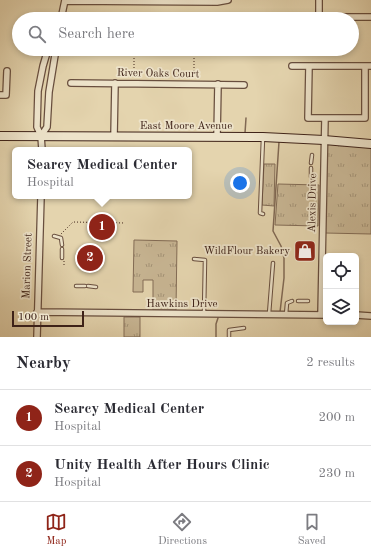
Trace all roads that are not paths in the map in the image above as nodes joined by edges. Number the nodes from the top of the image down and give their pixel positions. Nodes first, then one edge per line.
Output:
1 (65, 0) edge
2 (228, 0) edge
3 (319, 0) edge
4 (152, 1) edge
5 (62, 12) edge
6 (319, 12) edge
7 (359, 18) edge
8 (371, 18) edge
9 (46, 56) edge
10 (55, 56) edge
11 (292, 66) dead end
12 (309, 66) junction
13 (368, 66) edge
14 (7, 71) dead end
15 (71, 83) dead end
16 (114, 83) junction
17 (218, 84) junction
18 (244, 84) dead end
19 (0, 95) edge
20 (325, 118) junction
21 (0, 136) edge
22 (41, 136) junction
23 (114, 136) junction
24 (218, 137) junction
25 (263, 137) junction
26 (324, 140) junction
27 (371, 144) edge
28 (42, 147) edge
29 (312, 155) dead end
30 (311, 164) dead end
31 (311, 168) dead end
32 (311, 178) dead end
33 (41, 199) edge
34 (264, 214) dead end
35 (54, 236) dead end
36 (62, 245) dead end
37 (62, 249) dead end
38 (63, 259) road end
39 (194, 259) dead end
40 (273, 263) dead end
41 (76, 286) dead end
42 (85, 286) dead end
43 (88, 286) dead end
44 (96, 286) dead end
45 (324, 289) edge
46 (292, 301) dead end
47 (298, 301) dead end
48 (308, 301) dead end
49 (37, 312) junction
50 (204, 314) junction
51 (269, 315) junction
52 (286, 315) junction
53 (323, 315) edge
54 (359, 315) edge
55 (371, 316) edge
56 (244, 328) dead end
57 (37, 337) edge
58 (229, 337) edge

1 - 4 street
1 - 5 street
2 - 4 street
3 - 6 street
7 - 8 street
9 - 22 street
10 - 22 street
11 - 12 street
12 - 13 street
12 - 20 street
13 - 20 street
14 - 19 street
15 - 16 street, River Oaks Court
16 - 17 street, River Oaks Court
16 - 23 street
17 - 18 street, River Oaks Court
17 - 24 street
20 - 26 street, Alexis Drive
21 - 22 street, East Moore Avenue
22 - 23 street, East Moore Avenue
22 - 28 street
23 - 24 street, East Moore Avenue
24 - 25 street, East Moore Avenue
25 - 26 street, East Moore Avenue
25 - 34 lane
26 - 27 street, East Moore Avenue
26 - 45 street, Alexis Drive
29 - 30 lane
31 - 32 lane
33 - 49 street, Marion Street
35 - 36 lane
37 - 38 lane
39 - 50 lane
40 - 51 lane
41 - 42 lane
43 - 44 lane
46 - 52 lane
47 - 48 lane
49 - 50 street, Hawkins Drive
49 - 57 street, Marion Street
50 - 51 street, Hawkins Drive
51 - 52 street, Hawkins Drive
52 - 53 street, Hawkins Drive
54 - 55 street
56 - 58 lane

